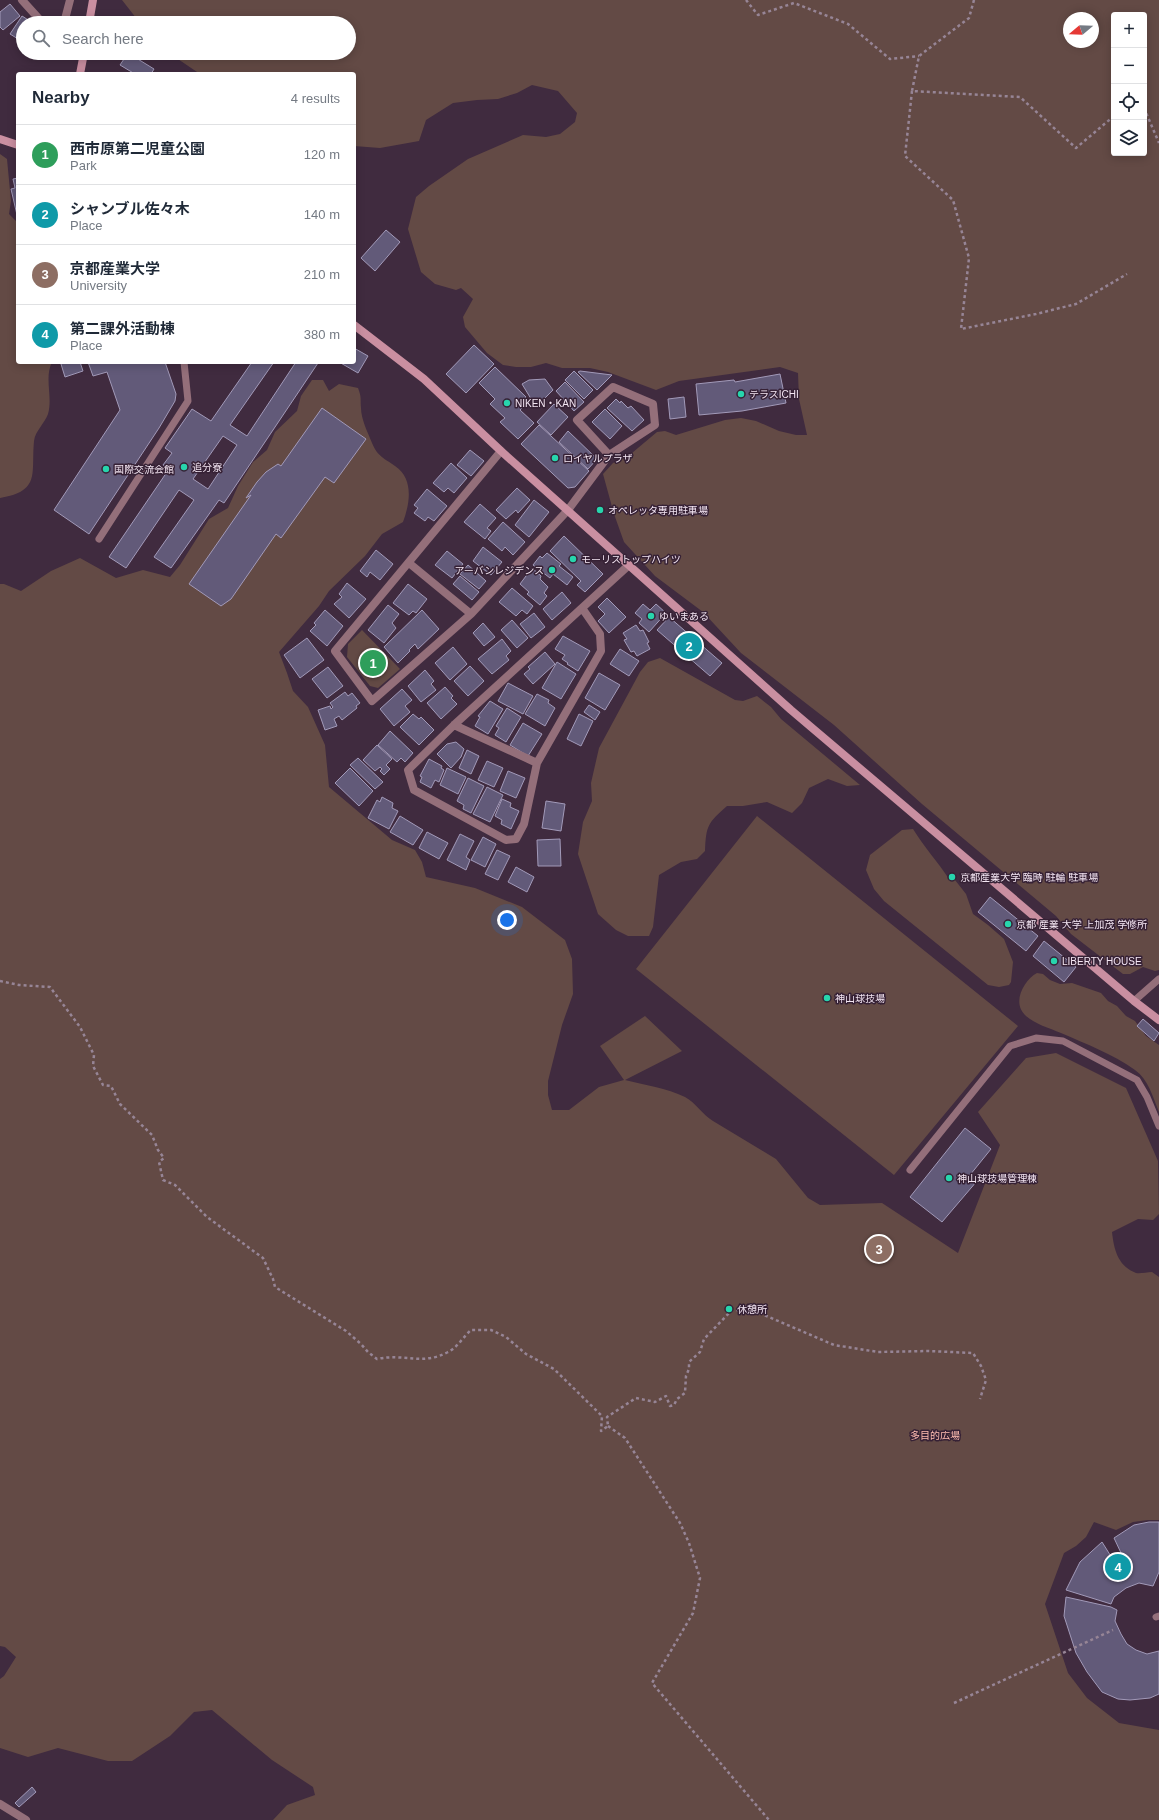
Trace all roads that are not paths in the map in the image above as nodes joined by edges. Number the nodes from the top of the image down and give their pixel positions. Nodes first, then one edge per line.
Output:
1 (22, 0) edge
2 (70, 0) edge
3 (93, 0) edge
4 (36, 16) edge
5 (66, 16) edge
6 (90, 16) edge
7 (83, 60) edge
8 (80, 72) edge
9 (0, 139) edge
10 (16, 144) edge
11 (356, 327) edge
12 (184, 364) edge
13 (501, 451) junction
14 (609, 455) junction
15 (568, 510) junction
16 (99, 539) dead end
17 (408, 563) junction
18 (629, 565) junction
19 (582, 608) junction
20 (471, 614) junction
21 (454, 725) junction
22 (537, 763) junction
23 (1159, 979) edge
24 (1134, 1001) junction
25 (1159, 1020) edge
26 (1159, 1126) edge
27 (910, 1170) dead end
28 (0, 1804) edge
29 (26, 1820) edge

1 - 4 street
2 - 5 street
3 - 6 street
7 - 8 street
9 - 10 street
11 - 13 street
12 - 16 lane
13 - 15 street
13 - 17 street
14 - 14 street
14 - 15 street
15 - 18 street
15 - 20 street
17 - 20 street
17 - 20 street
18 - 19 street
18 - 24 street
19 - 21 street
19 - 22 street
21 - 22 street
21 - 22 street
23 - 24 lane
24 - 25 street
26 - 27 lane
28 - 29 street

